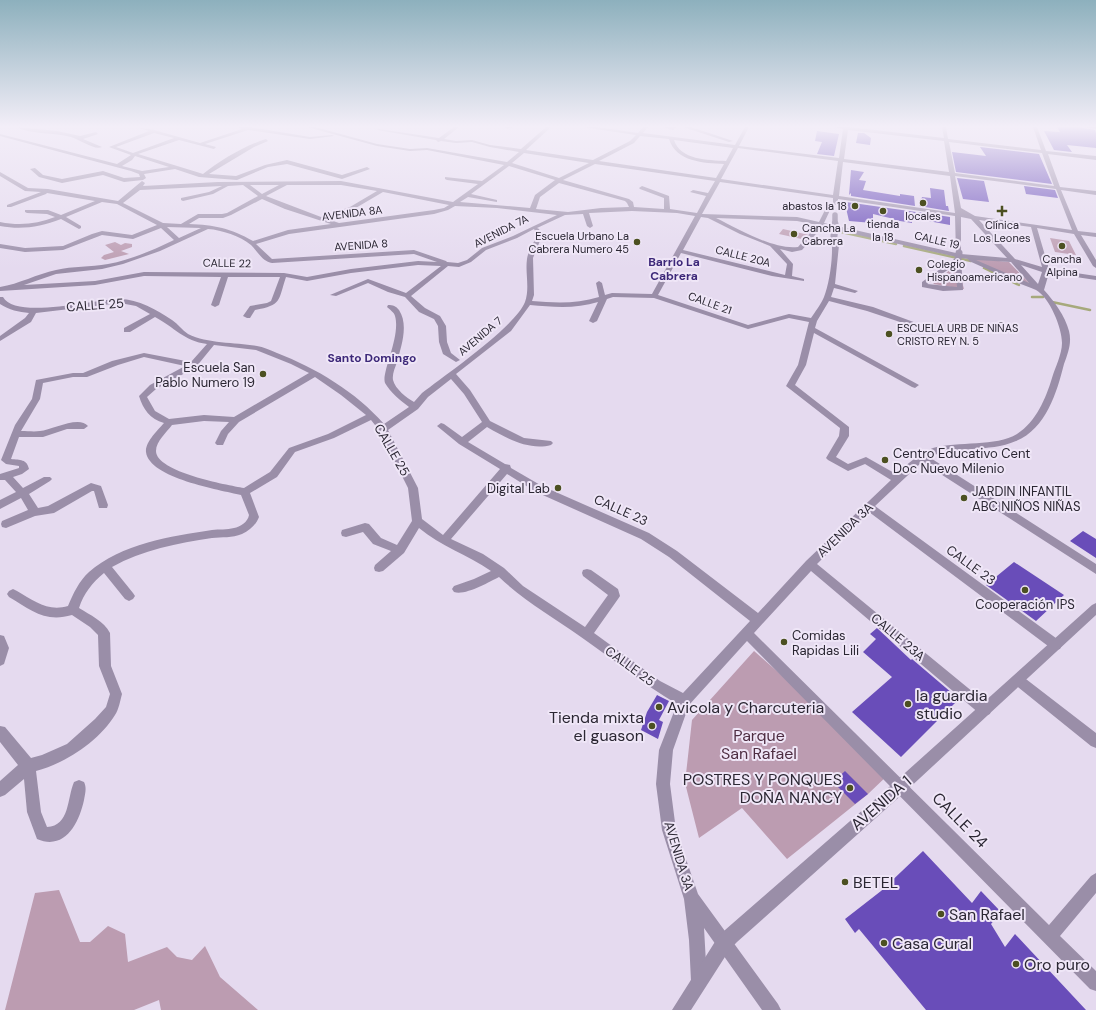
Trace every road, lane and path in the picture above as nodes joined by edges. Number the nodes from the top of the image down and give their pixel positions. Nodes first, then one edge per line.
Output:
1 (0, 174) edge
2 (39, 174) edge
3 (97, 174) edge
4 (106, 174) edge
5 (146, 174) edge
6 (196, 174) edge
7 (247, 174) edge
8 (324, 174) edge
9 (355, 174) edge
10 (494, 174) edge
11 (544, 174) edge
12 (571, 174) edge
13 (679, 174) edge
14 (722, 174) edge
15 (840, 174) edge
16 (951, 174) edge
17 (952, 174) edge
18 (1052, 174) edge
19 (142, 175) junction
20 (205, 175) joint
21 (237, 178) junction
22 (447, 178) dead end
23 (342, 180) junction
24 (559, 180) junction
25 (719, 180) junction
26 (285, 183) junction
27 (482, 183) junction
28 (230, 184) junction
29 (245, 184) junction
30 (258, 184) junction
31 (139, 188) junction
32 (642, 188) dead end
33 (1057, 188) junction
34 (48, 191) junction
35 (381, 191) junction
36 (693, 192) dead end
37 (1096, 193) edge
38 (710, 195) junction
39 (263, 196) junction
40 (467, 196) junction
41 (836, 197) junction
42 (183, 199) dead end
43 (102, 200) junction
44 (498, 202) dead end
45 (119, 203) junction
46 (455, 204) junction
47 (835, 204) junction
48 (9, 206) dead end
49 (533, 209) junction
50 (632, 209) junction
51 (667, 210) junction
52 (27, 211) dead end
53 (958, 212) junction
54 (586, 213) junction
55 (568, 214) junction
56 (703, 215) junction
57 (972, 216) junction
58 (59, 217) junction
59 (321, 218) junction
60 (0, 224) edge
61 (336, 224) junction
62 (821, 224) junction
63 (162, 225) junction
64 (1033, 225) junction
65 (182, 226) junction
66 (590, 226) dead end
67 (79, 227) dead end
68 (209, 227) junction
69 (537, 230) dead end
70 (1076, 232) junction
71 (1096, 235) edge
72 (178, 241) junction
73 (252, 243) junction
74 (773, 245) junction
75 (0, 246) edge
76 (680, 251) junction
77 (960, 258) junction
78 (1011, 260) junction
79 (446, 265) junction
80 (1096, 266) edge
81 (1046, 271) junction
82 (225, 275) junction
83 (284, 276) junction
84 (788, 277) junction
85 (1096, 278) edge
86 (802, 280) dead end
87 (599, 283) dead end
88 (831, 285) junction
89 (4, 288) edge
90 (1040, 290) junction
91 (855, 291) dead end
92 (0, 295) edge
93 (334, 295) dead end
94 (407, 296) junction
95 (654, 296) junction
96 (827, 298) junction
97 (0, 299) edge
98 (603, 299) junction
99 (528, 303) junction
100 (215, 305) dead end
101 (391, 306) dead end
102 (34, 311) junction
103 (154, 314) junction
104 (247, 316) dead end
105 (592, 321) dead end
106 (915, 324) dead end
107 (812, 325) junction
108 (127, 330) dead end
109 (0, 339) edge
110 (212, 343) junction
111 (456, 360) dead end
112 (193, 365) junction
113 (315, 373) junction
114 (451, 374) junction
115 (915, 385) dead end
116 (415, 407) junction
117 (372, 416) junction
118 (236, 420) junction
119 (169, 422) junction
120 (488, 423) junction
121 (84, 426) dead end
122 (441, 426) dead end
123 (383, 429) junction
124 (15, 435) junction
125 (462, 442) junction
126 (220, 443) dead end
127 (548, 443) dead end
128 (922, 457) junction
129 (506, 468) junction
130 (4, 476) edge
131 (47, 479) dead end
132 (897, 479) junction
133 (245, 492) junction
134 (22, 494) junction
135 (0, 505) edge
136 (104, 505) dead end
137 (869, 507) junction
138 (34, 512) junction
139 (417, 521) junction
140 (6, 524) dead end
141 (346, 533) dead end
142 (444, 540) junction
143 (400, 550) junction
144 (810, 564) junction
145 (105, 566) junction
146 (379, 568) dead end
147 (1096, 570) edge
148 (500, 572) junction
149 (587, 573) dead end
150 (458, 589) dead end
151 (13, 594) dead end
152 (129, 596) dead end
153 (1096, 608) edge
154 (73, 610) junction
155 (758, 620) junction
156 (747, 633) junction
157 (586, 634) junction
158 (0, 640) edge
159 (1056, 645) junction
160 (0, 660) edge
161 (1018, 680) junction
162 (684, 701) junction
163 (985, 710) junction
164 (0, 732) edge
165 (1096, 741) edge
166 (28, 766) junction
167 (901, 786) junction
168 (79, 787) dead end
169 (0, 790) edge
170 (1096, 881) edge
171 (692, 899) junction
172 (1050, 936) junction
173 (724, 943) junction
174 (1096, 983) edge
175 (699, 984) junction
176 (681, 1010) edge
177 (772, 1010) edge

1 - 34 street
2 - 3 street
4 - 19 street
5 - 19 street
6 - 20 street
7 - 21 street
8 - 23 street
9 - 23 street
10 - 27 street
11 - 24 street
12 - 24 street
13 - 25 street
14 - 25 street
15 - 41 street
16 - 53 street
17 - 33 street
18 - 33 street
19 - 31 street
20 - 21 street
21 - 30 street
22 - 27 street
23 - 26 street
23 - 35 street
24 - 49 street
24 - 50 street
25 - 38 street
25 - 41 street
26 - 30 street
26 - 39 street
27 - 40 street
28 - 29 street
28 - 31 street
28 - 42 street
29 - 30 street
29 - 39 street
31 - 45 street
32 - 51 street
33 - 37 street
33 - 70 street
34 - 43 street
34 - 48 street
35 - 46 street
35 - 59 street
36 - 38 street
38 - 56 street
39 - 59 street
39 - 65 street
40 - 44 street
40 - 46 street
41 - 47 street
41 - 53 street
43 - 45 street
43 - 58 street
45 - 63 street
46 - 49 street
46 - 61 street, AVENIDA 8A
47 - 62 street
47 - 88 street, bridge
49 - 55 street
50 - 51 street
50 - 54 street
51 - 56 street
52 - 58 street
53 - 57 street
53 - 77 street
54 - 55 street
54 - 66 street
55 - 79 street, AVENIDA 7A
56 - 62 street, CALLE 19
56 - 74 street
56 - 76 street
57 - 64 street
57 - 78 street, AVENIDA 3A
58 - 60 street
58 - 67 street
59 - 61 street
61 - 73 street, AVENIDA 8A
62 - 74 street
62 - 77 street, CALLE 19
63 - 65 street
63 - 72 street
63 - 75 street
64 - 70 street
64 - 81 street
65 - 68 street
68 - 72 street
68 - 73 street
69 - 99 street
70 - 71 street
70 - 80 street
72 - 89 street
73 - 79 street, AVENIDA 8
74 - 84 street
76 - 84 street, CALLE 20A
76 - 95 street
77 - 77 street
77 - 78 street, CALLE 19
77 - 90 street
78 - 81 street, CALLE 19
78 - 90 street, AVENIDA 3A
79 - 83 street, CALLE 22
79 - 94 street
81 - 85 street, CALLE 19
81 - 90 street
82 - 83 street, CALLE 22
82 - 89 street, CALLE 22
82 - 100 street
83 - 104 street
84 - 86 street, CALLE 20A
87 - 98 street
88 - 91 street
88 - 96 street
89 - 92 street
90 - 128 street, AVENIDA 3A
93 - 94 street
94 - 111 street
95 - 98 street, CALLE 21
95 - 107 street, CALLE 21
96 - 106 street
96 - 107 street
97 - 102 street, CALLE 25
98 - 99 street, CALLE 21
98 - 105 street
99 - 114 street, AVENIDA 7
101 - 116 street
102 - 103 street, CALLE 25
102 - 109 street
103 - 108 street
103 - 110 street, CALLE 25
107 - 115 street, CALLE 21
107 - 132 street
110 - 112 street
110 - 113 street, CALLE 25
112 - 119 street
112 - 124 street
113 - 117 street, CALLE 25
113 - 118 street
114 - 116 street, AVENIDA 7
114 - 120 street
116 - 123 street, AVENIDA 7
117 - 123 street, CALLE 25
117 - 133 street
118 - 119 street
118 - 126 street
119 - 133 street
120 - 125 street
120 - 127 street
121 - 124 street
122 - 125 street, CALLE 23
123 - 139 street, CALLE 25
124 - 130 street
125 - 129 street, CALLE 23
128 - 132 street, AVENIDA 3A
128 - 147 street
129 - 142 street
129 - 155 street, CALLE 23
130 - 134 street
131 - 134 street
132 - 137 street, AVENIDA 3A
133 - 145 street
134 - 135 street
134 - 138 street
136 - 138 street
137 - 144 street, AVENIDA 3A
137 - 159 street, CALLE 23
138 - 140 street
139 - 142 street, CALLE 25
139 - 143 street
141 - 143 street
142 - 148 street, CALLE 25
143 - 146 street
144 - 155 street, AVENIDA 3A
144 - 163 street, CALLE 23A
145 - 152 street
145 - 154 street
148 - 150 street
148 - 157 street, CALLE 25
149 - 157 street
151 - 154 street
153 - 159 street, AVENIDA 1
154 - 166 street
155 - 156 street, AVENIDA 3A
156 - 162 street, AVENIDA 3A
156 - 167 street, CALLE 24
157 - 162 street, CALLE 25
158 - 160 street
159 - 161 street, AVENIDA 1
161 - 163 street, AVENIDA 1
161 - 165 street
162 - 171 street, AVENIDA 3A
163 - 167 street, AVENIDA 1
164 - 166 street
166 - 168 street
166 - 169 street
167 - 172 street, CALLE 24
167 - 173 street, AVENIDA 1
170 - 172 street
171 - 173 street, AVENIDA 3A
171 - 175 street, AVENIDA 3A
172 - 174 street, CALLE 24
173 - 175 street, AVENIDA 1
173 - 177 street
175 - 176 street, AVENIDA 1

